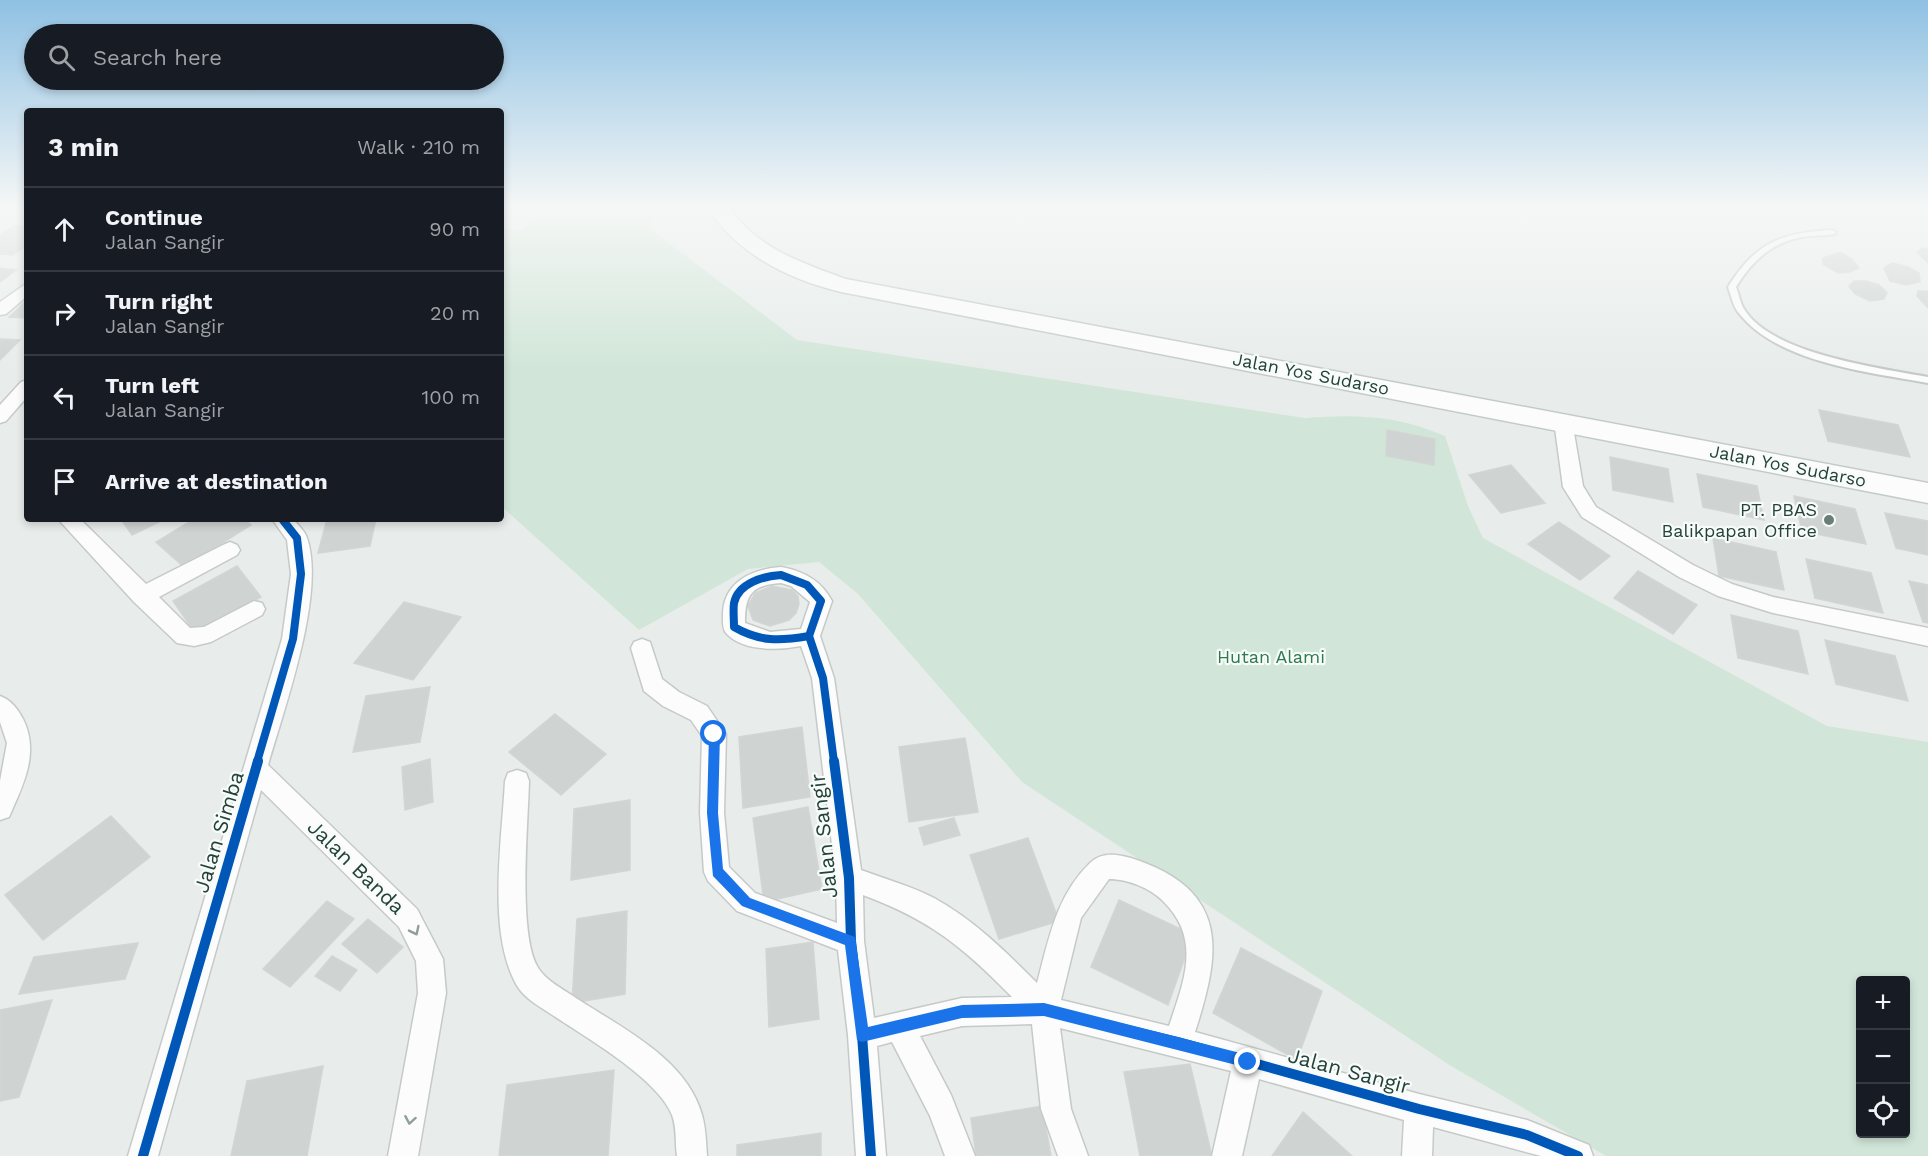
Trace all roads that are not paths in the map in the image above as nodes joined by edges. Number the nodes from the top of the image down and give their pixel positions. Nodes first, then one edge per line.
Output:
1 (783, 261) edge
2 (1749, 261) edge
3 (24, 290) edge
4 (0, 310) edge
5 (1928, 380) edge
6 (24, 389) edge
7 (0, 417) edge
8 (1563, 421) junction
9 (1928, 493) edge
10 (71, 522) edge
11 (284, 522) edge
12 (230, 550) dead end
13 (142, 596) junction
14 (254, 609) dead end
15 (809, 636) dead end
16 (1928, 637) edge
17 (642, 648) dead end
18 (0, 706) edge
19 (257, 770) junction
20 (517, 782) dead end
21 (0, 809) edge
22 (849, 878) junction
23 (850, 941) junction
24 (1044, 1010) junction
25 (898, 1026) junction
26 (862, 1035) junction
27 (1178, 1042) junction
28 (1248, 1062) junction
29 (1419, 1109) junction
30 (143, 1156) edge
31 (403, 1156) edge
32 (692, 1156) edge
33 (871, 1156) edge
34 (960, 1156) edge
35 (1073, 1156) edge
36 (1227, 1156) edge
37 (1417, 1156) edge
38 (1578, 1156) edge

1 - 8 main road, Jalan Yos Sudarso
2 - 5 lane
3 - 4 street
6 - 7 street
8 - 9 main road, Jalan Yos Sudarso
8 - 16 street
10 - 13 street
11 - 19 street, Jalan Simba
12 - 13 street
13 - 14 street
15 - 22 street, Jalan Sangir
17 - 23 street
18 - 21 street
19 - 30 street, Jalan Simba
19 -> 31 street, Jalan Banda
20 - 32 street
22 - 23 street, Jalan Sangir
22 - 24 street, Jalan Sangir
23 - 26 street, Jalan Sangir
24 - 25 street, Jalan Sangir
24 - 27 street, Jalan Sangir
24 - 27 street
24 - 35 street
25 - 26 street, Jalan Sangir
25 - 34 street
26 - 33 street, Jalan Sangir
27 - 28 street, Jalan Sangir
28 - 29 street, Jalan Sangir
28 - 36 street
29 - 37 street
29 - 38 street, Jalan Sangir

